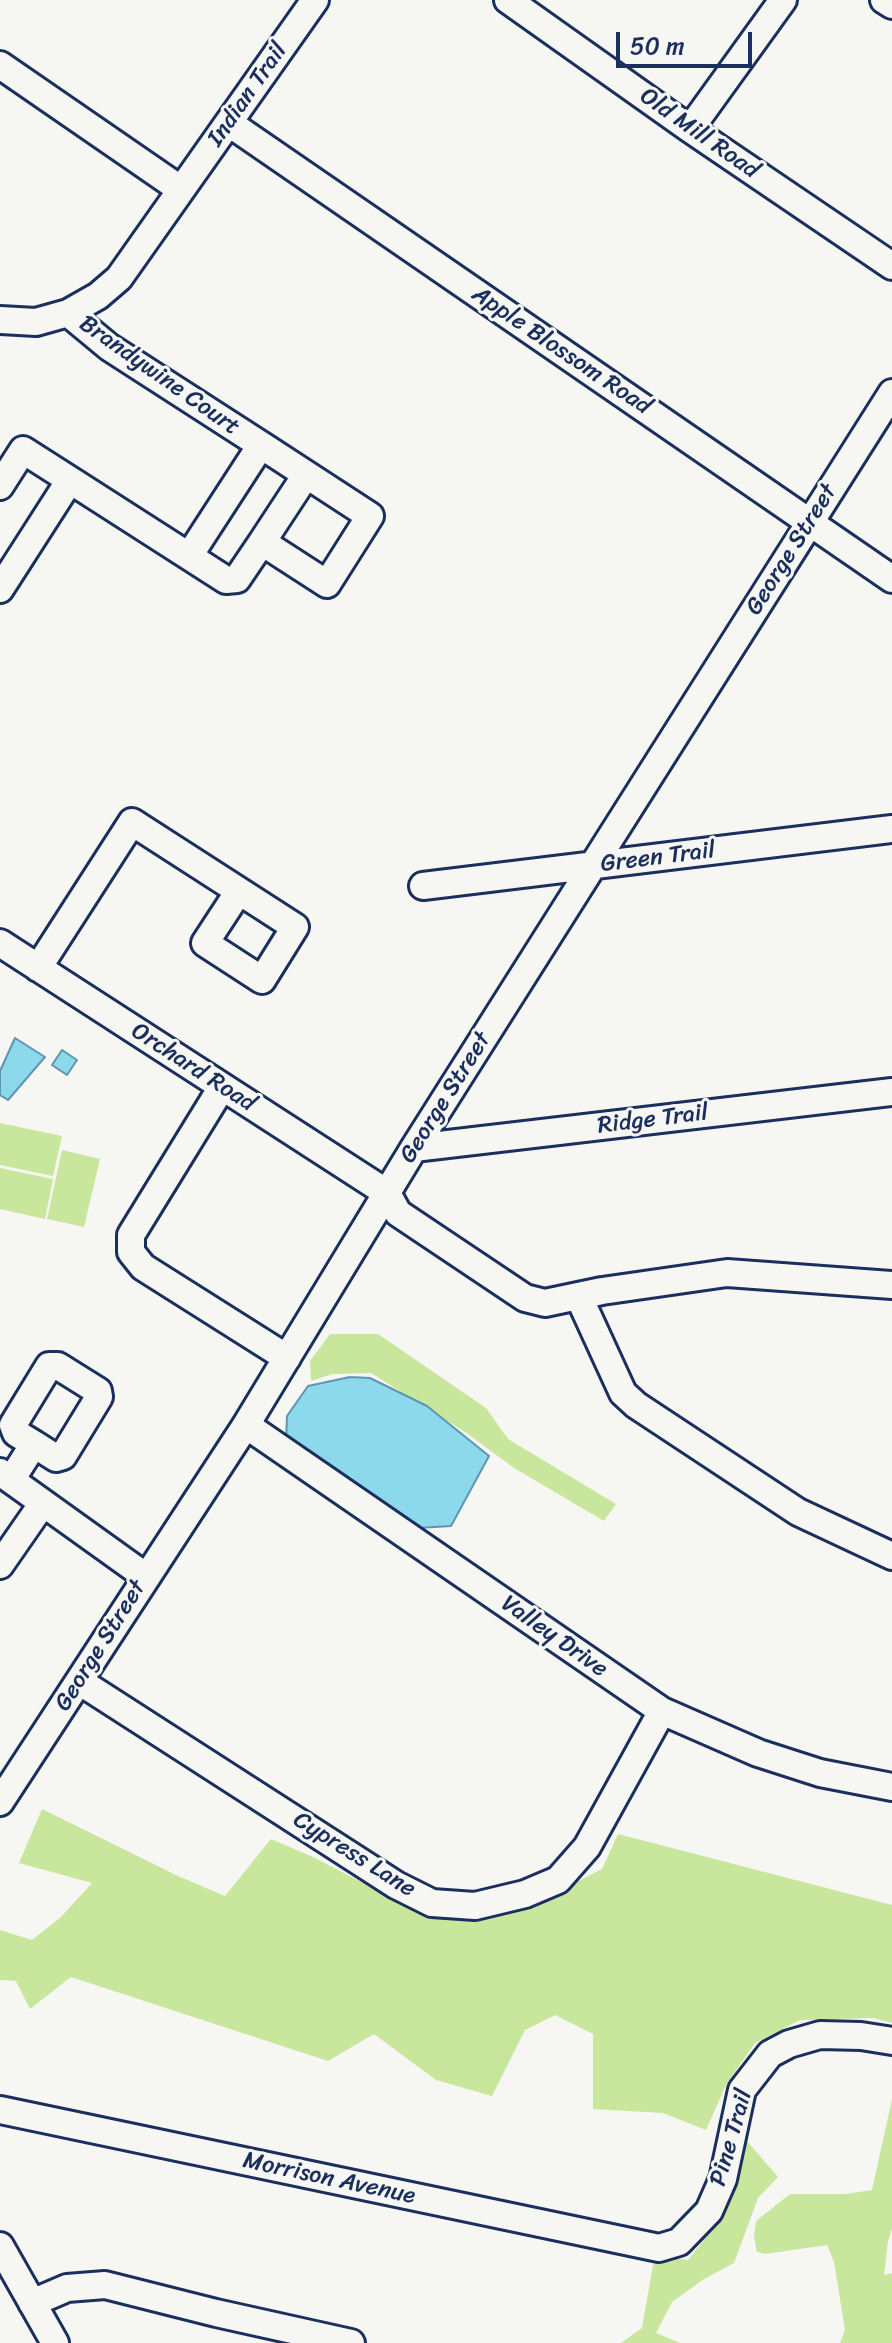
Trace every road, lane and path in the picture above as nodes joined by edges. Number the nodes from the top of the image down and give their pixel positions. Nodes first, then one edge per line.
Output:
1 (315, 0) edge
2 (508, 0) edge
3 (783, 0) edge
4 (884, 0) edge
5 (892, 5) edge
6 (0, 65) edge
7 (229, 123) junction
8 (690, 129) junction
9 (180, 189) junction
10 (892, 266) edge
11 (68, 313) junction
12 (0, 320) edge
13 (892, 393) edge
14 (261, 445) junction
15 (306, 475) junction
16 (70, 480) junction
17 (0, 486) edge
18 (810, 522) junction
19 (262, 542) junction
20 (189, 556) junction
21 (892, 579) edge
22 (2, 581) edge
23 (892, 829) edge
24 (592, 867) junction
25 (423, 886) dead end
26 (239, 891) dead end
27 (0, 943) edge
28 (38, 968) junction
29 (222, 1087) junction
30 (892, 1092) edge
31 (414, 1148) junction
32 (387, 1193) junction
33 (892, 1285) edge
34 (579, 1297) junction
35 (287, 1358) junction
36 (246, 1425) junction
37 (34, 1444) dead end
38 (5, 1476) edge
39 (43, 1503) junction
40 (892, 1556) edge
41 (0, 1565) edge
42 (145, 1576) junction
43 (79, 1681) junction
44 (662, 1711) junction
45 (892, 1787) edge
46 (0, 1802) edge
47 (892, 2041) edge
48 (0, 2110) edge
49 (0, 2246) edge
50 (659, 2248) joint
51 (32, 2303) junction
52 (55, 2343) edge
53 (351, 2343) edge

1 - 7 street, Indian Trail
2 - 8 street, Old Mill Road
3 - 8 street
4 - 5 street
6 - 9 street
7 - 9 street, Indian Trail
7 - 18 street, Apple Blossom Road
8 - 10 street, Old Mill Road
9 - 11 street, Indian Trail
11 - 12 street, Indian Trail
11 - 14 street, Brandywine Court
13 - 18 street, George Street
14 - 15 street
14 - 20 street, Brandywine Court
15 - 19 street
15 - 19 street
16 - 17 street
16 - 20 street
16 - 22 street
18 - 21 street, Apple Blossom Road
18 - 24 street, George Street
19 - 20 street
23 - 24 street, Green Trail
24 - 25 street, Green Trail
24 - 31 street, George Street
26 - 28 street
27 - 28 street, Orchard Road
28 - 29 street, Orchard Road
29 - 32 street, Orchard Road
29 - 35 street
30 - 31 street, Ridge Trail
31 - 32 street, George Street
32 - 34 street, Orchard Road
32 - 35 street, George Street
33 - 34 street, Orchard Road
34 - 40 street
35 - 36 street, George Street
36 - 42 street, George Street
36 - 44 street, Valley Drive
37 - 38 street
38 - 39 street
39 - 41 street
39 - 42 street
42 - 43 street, George Street
43 - 44 street, Cypress Lane
43 - 46 street, George Street
44 - 45 street, Valley Drive
47 - 50 street, Pine Trail
48 - 50 street, Morrison Avenue
49 - 51 street
51 - 52 street
51 - 53 street

